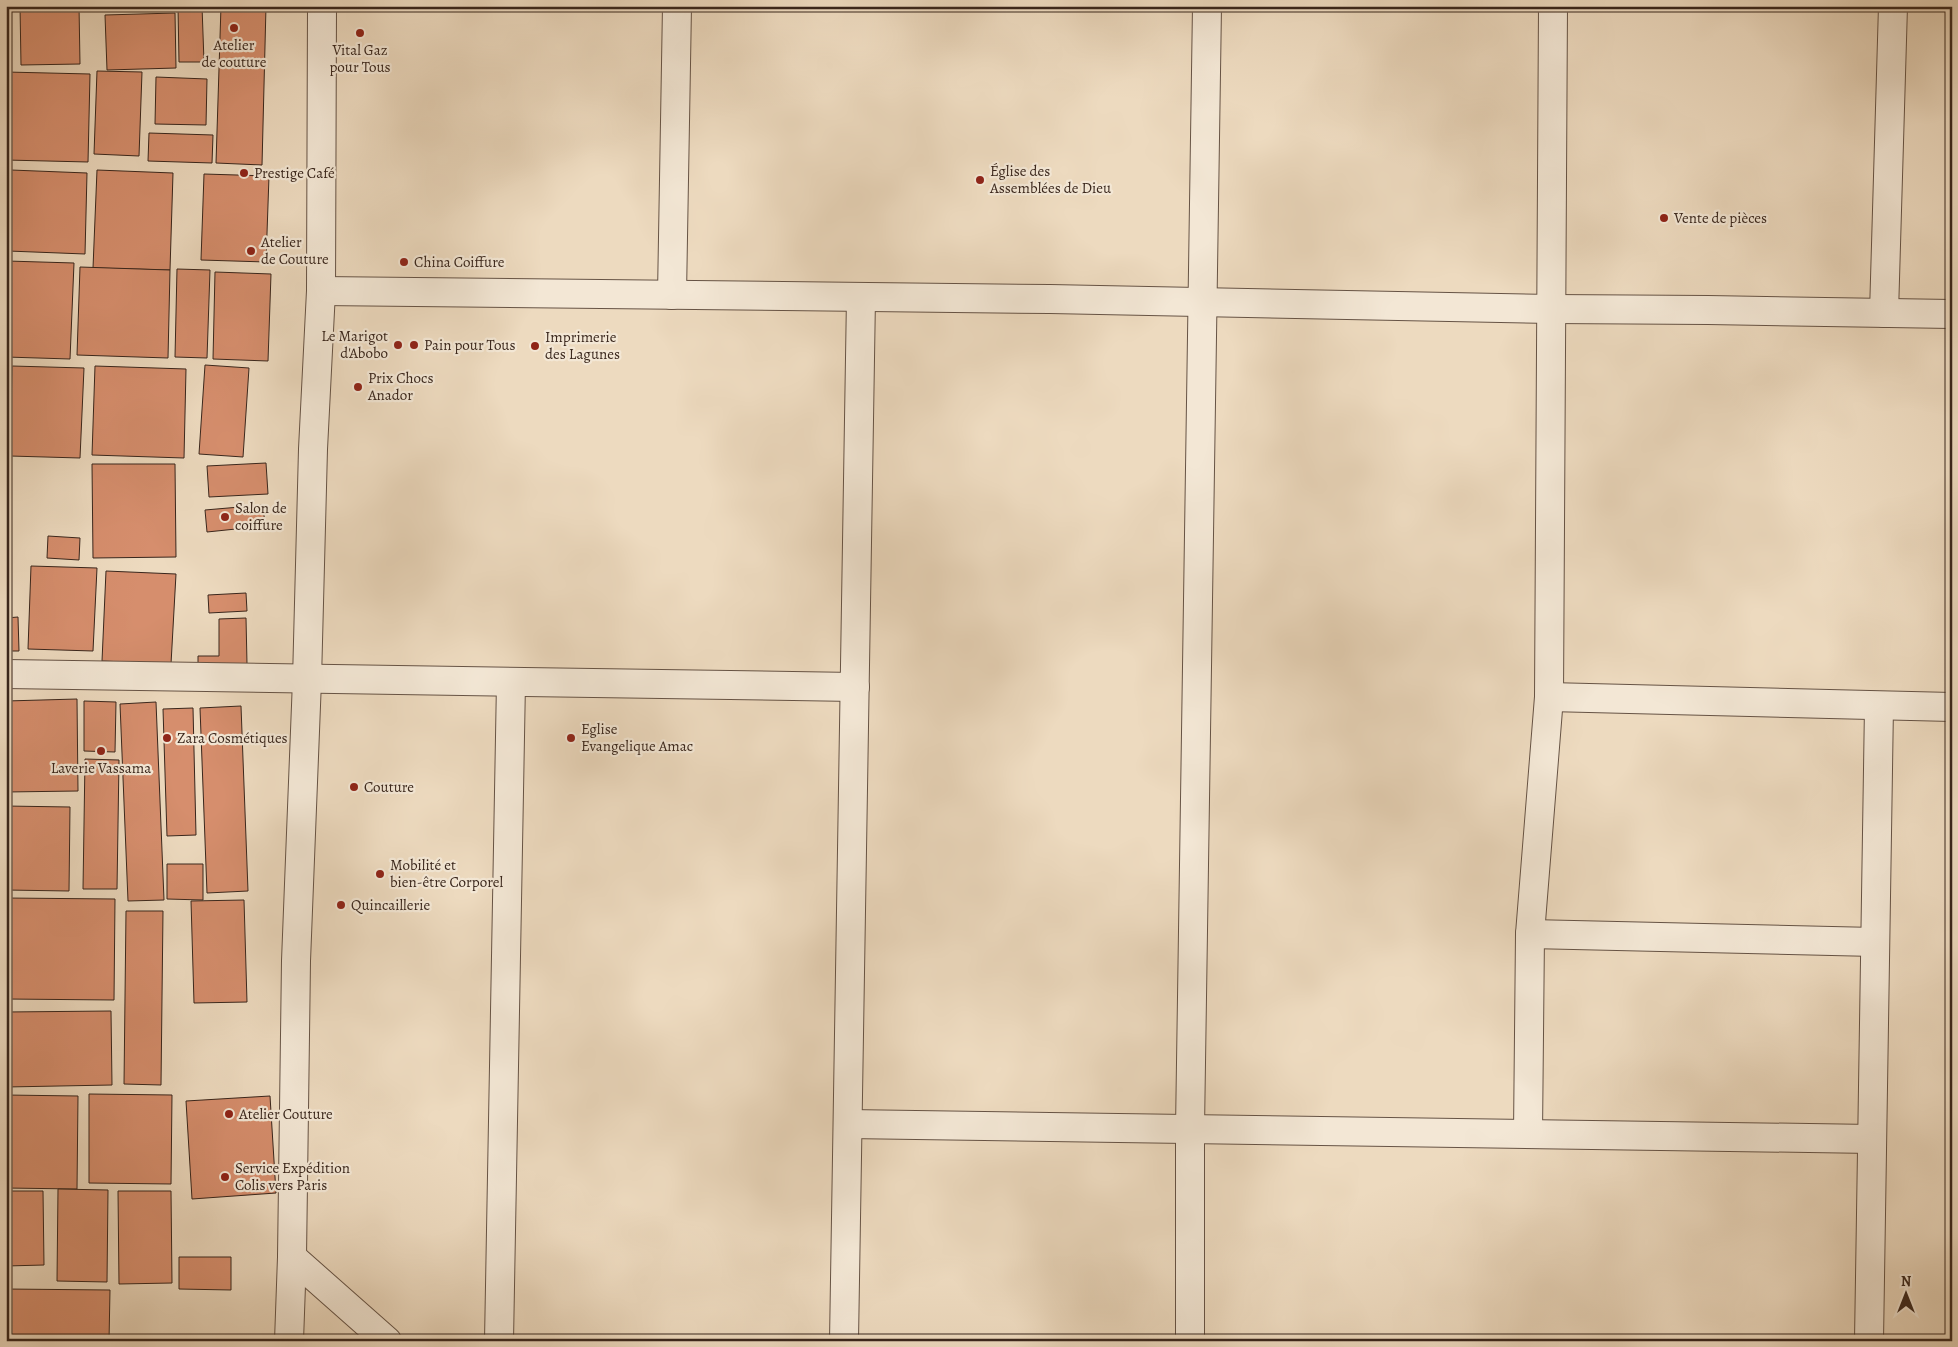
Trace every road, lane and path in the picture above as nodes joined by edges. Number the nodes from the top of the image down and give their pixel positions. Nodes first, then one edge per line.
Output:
1 (322, 6) edge
2 (677, 6) edge
3 (1207, 6) edge
4 (1553, 6) edge
5 (1893, 6) edge
6 (321, 291) junction
7 (672, 295) junction
8 (861, 297) junction
9 (1203, 303) junction
10 (1552, 309) junction
11 (1884, 313) junction
12 (1952, 314) edge
13 (6, 674) edge
14 (307, 680) junction
15 (510, 682) junction
16 (854, 687) junction
17 (1549, 697) junction
18 (1878, 706) junction
19 (1952, 707) edge
20 (1530, 934) junction
21 (1875, 942) junction
22 (848, 1124) junction
23 (1190, 1129) junction
24 (1528, 1134) junction
25 (1872, 1139) junction
26 (292, 1256) junction
27 (289, 1341) edge
28 (387, 1341) edge
29 (499, 1341) edge
30 (844, 1341) edge
31 (1190, 1341) edge
32 (1869, 1341) edge

1 - 6 street
2 - 7 street
3 - 9 street
4 - 10 street
5 - 11 street
6 - 7 street
6 - 14 street
7 - 8 street
8 - 9 street
8 - 16 street
9 - 10 street
9 - 23 street
10 - 11 street
10 - 17 street
11 - 12 street
13 - 14 street
14 - 15 street
14 - 26 street
15 - 16 street
15 - 29 street
16 - 22 street
17 - 18 street
17 - 20 street
18 - 19 street
18 - 21 street
20 - 21 street
20 - 24 street
21 - 25 street
22 - 23 street
22 - 30 street
23 - 24 street
23 - 31 street
24 - 25 street
25 - 32 street
26 - 27 street
26 - 28 street

